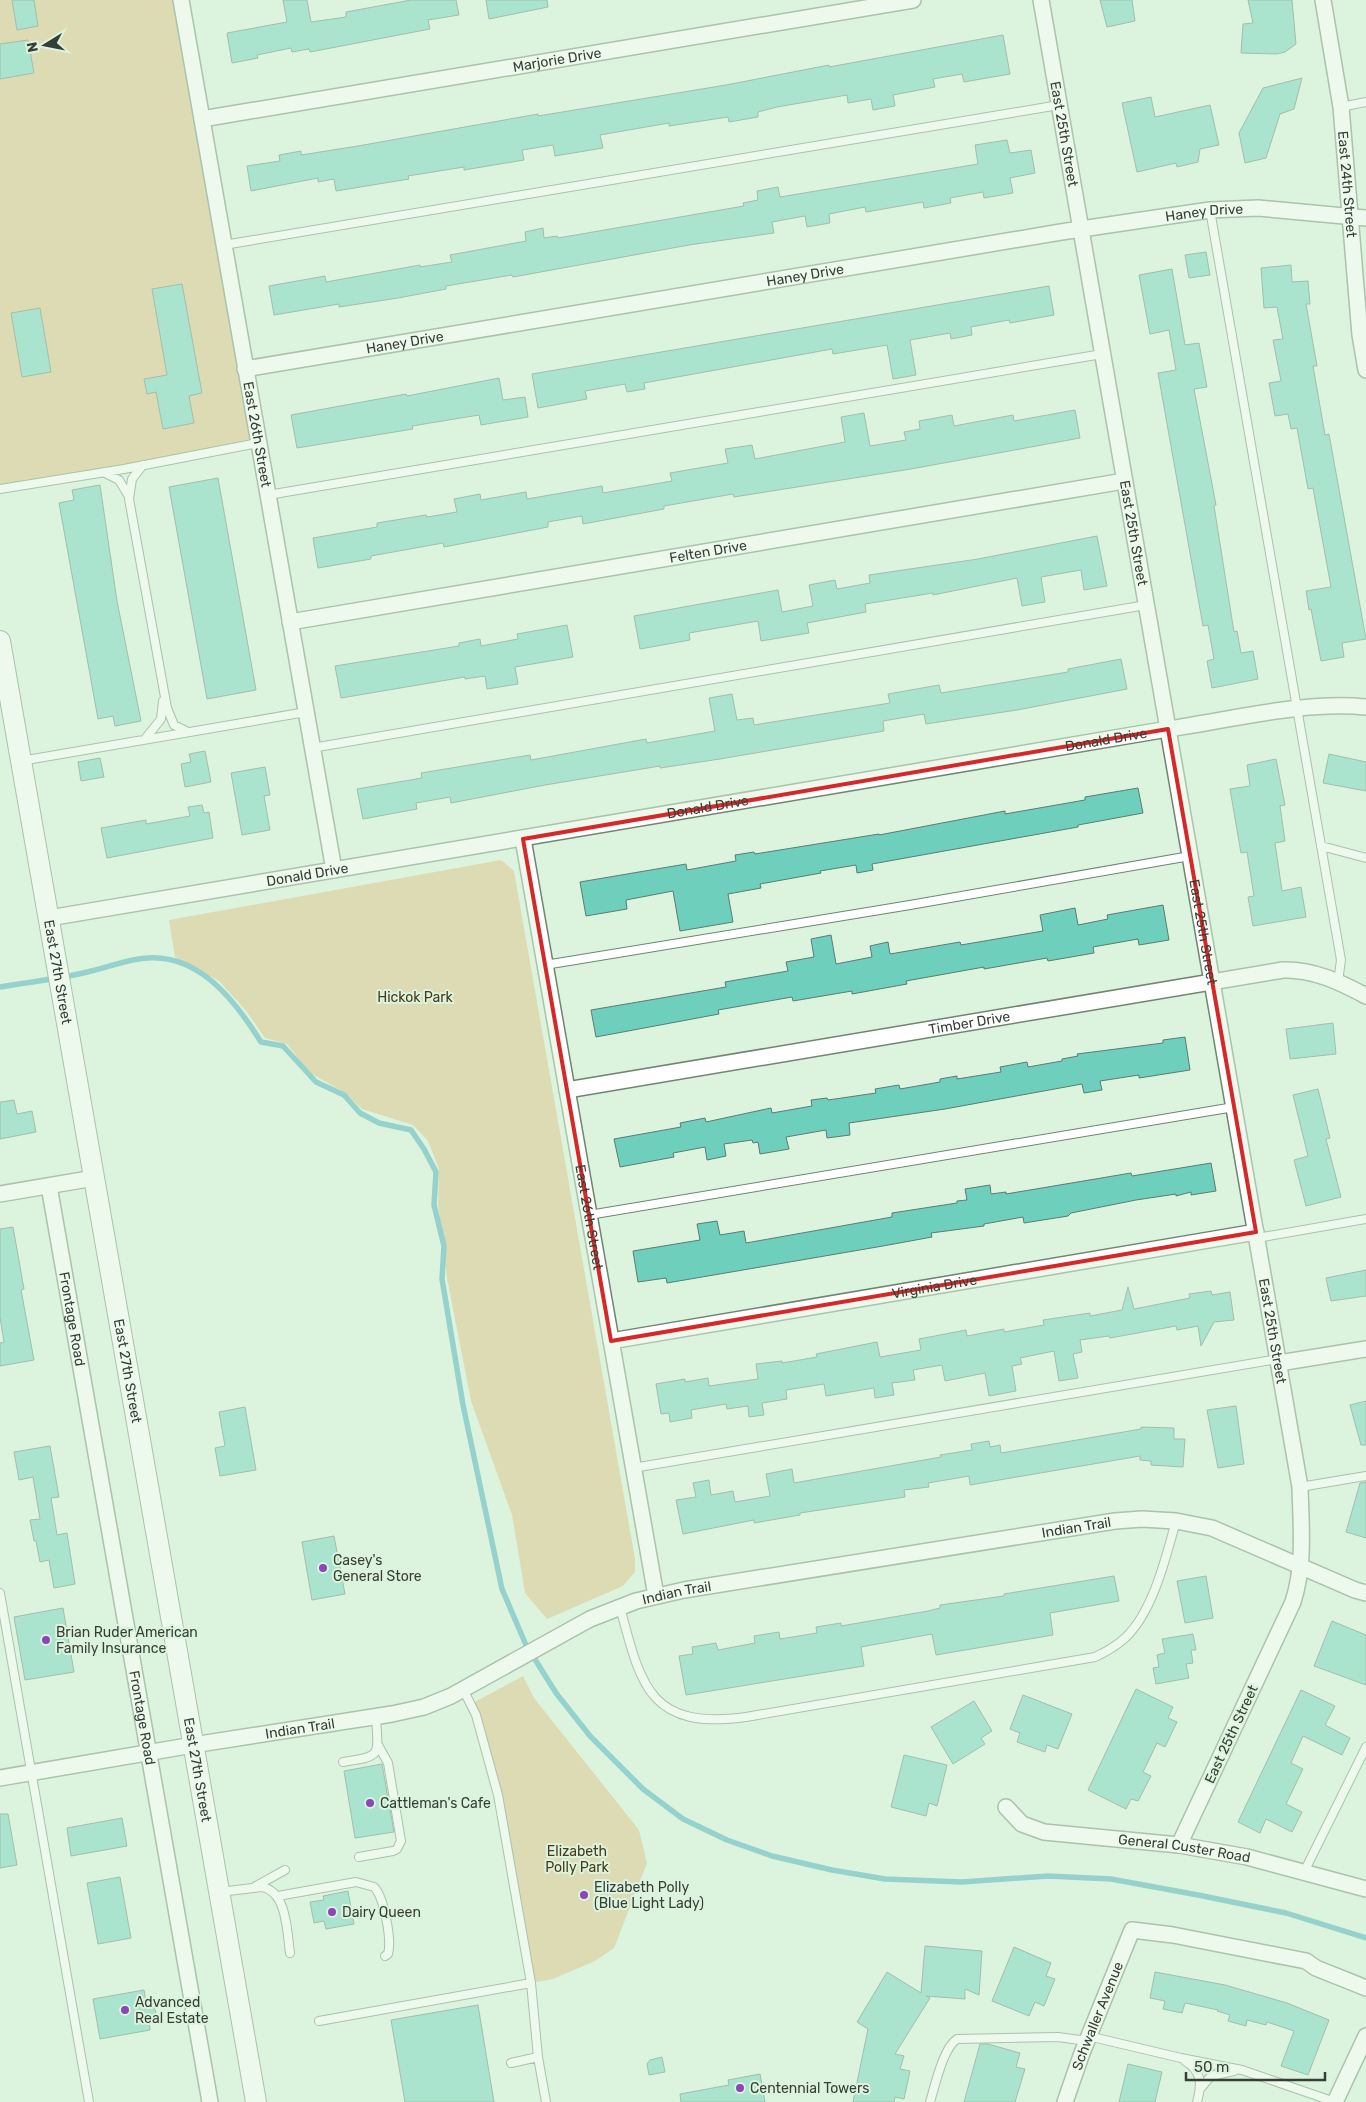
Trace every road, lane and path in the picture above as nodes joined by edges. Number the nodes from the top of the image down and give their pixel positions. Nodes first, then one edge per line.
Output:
1 (181, 0) edge
2 (912, 0) edge
3 (1041, 0) edge
4 (1323, 0) edge
5 (1366, 102) edge
6 (1059, 105) junction
7 (1341, 107) junction
8 (202, 119) junction
9 (1210, 210) junction
10 (1359, 218) edge
11 (1081, 229) junction
12 (224, 246) junction
13 (1102, 354) junction
14 (246, 369) junction
15 (1366, 370) edge
16 (258, 443) junction
17 (143, 465) junction
18 (102, 472) junction
19 (1124, 481) junction
20 (0, 488) edge
21 (268, 495) junction
22 (129, 499) junction
23 (1146, 605) junction
24 (290, 622) junction
25 (0, 641) edge
26 (163, 687) junction
27 (1366, 707) edge
28 (1296, 709) junction
29 (306, 712) junction
30 (1168, 729) junction
31 (188, 732) junction
32 (144, 739) junction
33 (312, 748) junction
34 (21, 761) junction
35 (523, 839) junction
36 (1321, 846) junction
37 (1190, 856) junction
38 (1366, 858) edge
39 (334, 870) junction
40 (49, 918) junction
41 (545, 965) junction
42 (1212, 982) junction
43 (1338, 982) junction
44 (1366, 996) edge
45 (567, 1090) junction
46 (1234, 1107) junction
47 (94, 1178) junction
48 (49, 1186) junction
49 (0, 1194) edge
50 (589, 1216) junction
51 (1366, 1219) edge
52 (1256, 1235) junction
53 (611, 1341) junction
54 (1366, 1349) edge
55 (1278, 1361) junction
56 (633, 1468) junction
57 (1366, 1476) edge
58 (1300, 1487) junction
59 (1176, 1521) junction
60 (1301, 1567) junction
61 (0, 1593) edge
62 (1366, 1593) edge
63 (656, 1596) junction
64 (620, 1607) junction
65 (463, 1689) junction
66 (376, 1717) junction
67 (193, 1745) junction
68 (378, 1745) junction
69 (1366, 1747) edge
70 (149, 1753) junction
71 (343, 1762) dead end
72 (31, 1772) junction
73 (0, 1778) edge
74 (1006, 1808) dead end
75 (1179, 1845) junction
76 (359, 1857) dead end
77 (285, 1870) dead end
78 (1304, 1872) junction
79 (253, 1887) junction
80 (1366, 1890) edge
81 (219, 1892) junction
82 (278, 1896) junction
83 (290, 1953) dead end
84 (385, 1956) dead end
85 (531, 1983) junction
86 (1366, 1988) edge
87 (319, 2021) dead end
88 (1366, 2036) edge
89 (1088, 2039) junction
90 (538, 2057) junction
91 (1181, 2058) junction
92 (511, 2062) dead end
93 (1242, 2070) junction
94 (1200, 2089) junction
95 (89, 2102) edge
96 (210, 2102) edge
97 (256, 2102) edge
98 (546, 2102) edge
99 (930, 2102) edge
100 (1065, 2102) edge
101 (1196, 2102) edge
102 (1335, 2102) edge

1 - 8 street, East 26th Street
2 - 8 street, Marjorie Drive
3 - 6 street, East 25th Street
4 - 7 street, East 24th Street
5 - 7 lane
6 - 11 street, East 25th Street
6 - 12 lane
7 - 10 street, East 24th Street
8 - 12 street, East 26th Street
9 - 10 street, Haney Drive
9 - 11 street, Haney Drive
9 - 28 lane
10 - 15 street, East 24th Street
11 - 13 street, East 25th Street
11 - 14 street, Haney Drive
12 - 14 street, East 26th Street
13 - 19 street, East 25th Street
13 - 21 lane
14 - 16 street, East 26th Street
16 - 17 lane
16 - 21 street, East 26th Street
17 - 18 lane
17 - 22 lane
18 - 20 lane
18 - 22 lane
19 - 23 street, East 25th Street
19 - 24 street, Felten Drive
21 - 24 street, East 26th Street
22 - 26 lane
23 - 30 street, East 25th Street
23 - 33 lane
24 - 29 street, East 26th Street
25 - 34 main road, East 27th Street
26 - 31 lane
26 - 32 lane
27 - 28 street, Donald Drive
28 - 30 street, Donald Drive
28 - 36 lane
29 - 31 lane
29 - 33 street, East 26th Street
30 - 35 street, Donald Drive
30 - 37 street, East 25th Street
31 - 32 lane
32 - 34 lane
33 - 39 street, East 26th Street
34 - 40 main road, East 27th Street
35 - 39 street, Donald Drive
35 - 41 street, East 26th Street
36 - 38 lane
36 - 43 lane
37 - 41 lane
37 - 42 street, East 25th Street
39 - 40 street, Donald Drive
40 - 47 main road, East 27th Street
41 - 45 street, East 26th Street
42 - 43 street, Timber Drive
42 - 45 street, Timber Drive
42 - 46 street, East 25th Street
43 - 44 street, Timber Drive
45 - 50 street, East 26th Street
46 - 50 lane
46 - 52 street, East 25th Street
47 - 48 street
47 - 67 main road, East 27th Street
48 - 49 street
48 - 70 street, Frontage Road
50 - 53 street, East 26th Street
51 - 52 lane
52 - 53 street, Virginia Drive
52 - 55 street, East 25th Street
53 - 56 street, East 26th Street
54 - 55 street
55 - 56 lane
55 - 58 street, East 25th Street
56 - 63 street, East 26th Street
57 - 58 lane
58 - 60 street, East 25th Street
59 - 60 street, Indian Trail
59 - 63 street, Indian Trail
59 - 64 lane
60 - 62 street, Indian Trail
60 - 75 street, East 25th Street
61 - 72 lane
63 - 64 street, Indian Trail
64 - 65 street, Indian Trail
65 - 66 street, Indian Trail
65 - 85 lane
66 - 67 street, Indian Trail
66 - 68 lane
67 - 70 street, Indian Trail
67 - 81 main road, East 27th Street
68 - 71 lane
68 - 76 lane
69 - 78 lane
70 - 72 street, Indian Trail
70 - 96 street, Frontage Road
72 - 73 street, Indian Trail
72 - 95 lane
74 - 75 street, General Custer Road
75 - 78 street, General Custer Road
77 - 79 lane
78 - 80 street, General Custer Road
79 - 81 lane
79 - 82 lane
81 - 97 main road, East 27th Street
82 - 83 lane
82 - 84 lane
85 - 87 lane
85 - 90 lane
86 - 89 street, Schwaller Avenue
88 - 102 street
89 - 91 lane
89 - 99 lane
89 - 100 street, Schwaller Avenue
90 - 92 lane
90 - 98 lane
91 - 93 lane
91 - 94 lane
93 - 94 lane
93 - 102 lane
94 - 101 lane

